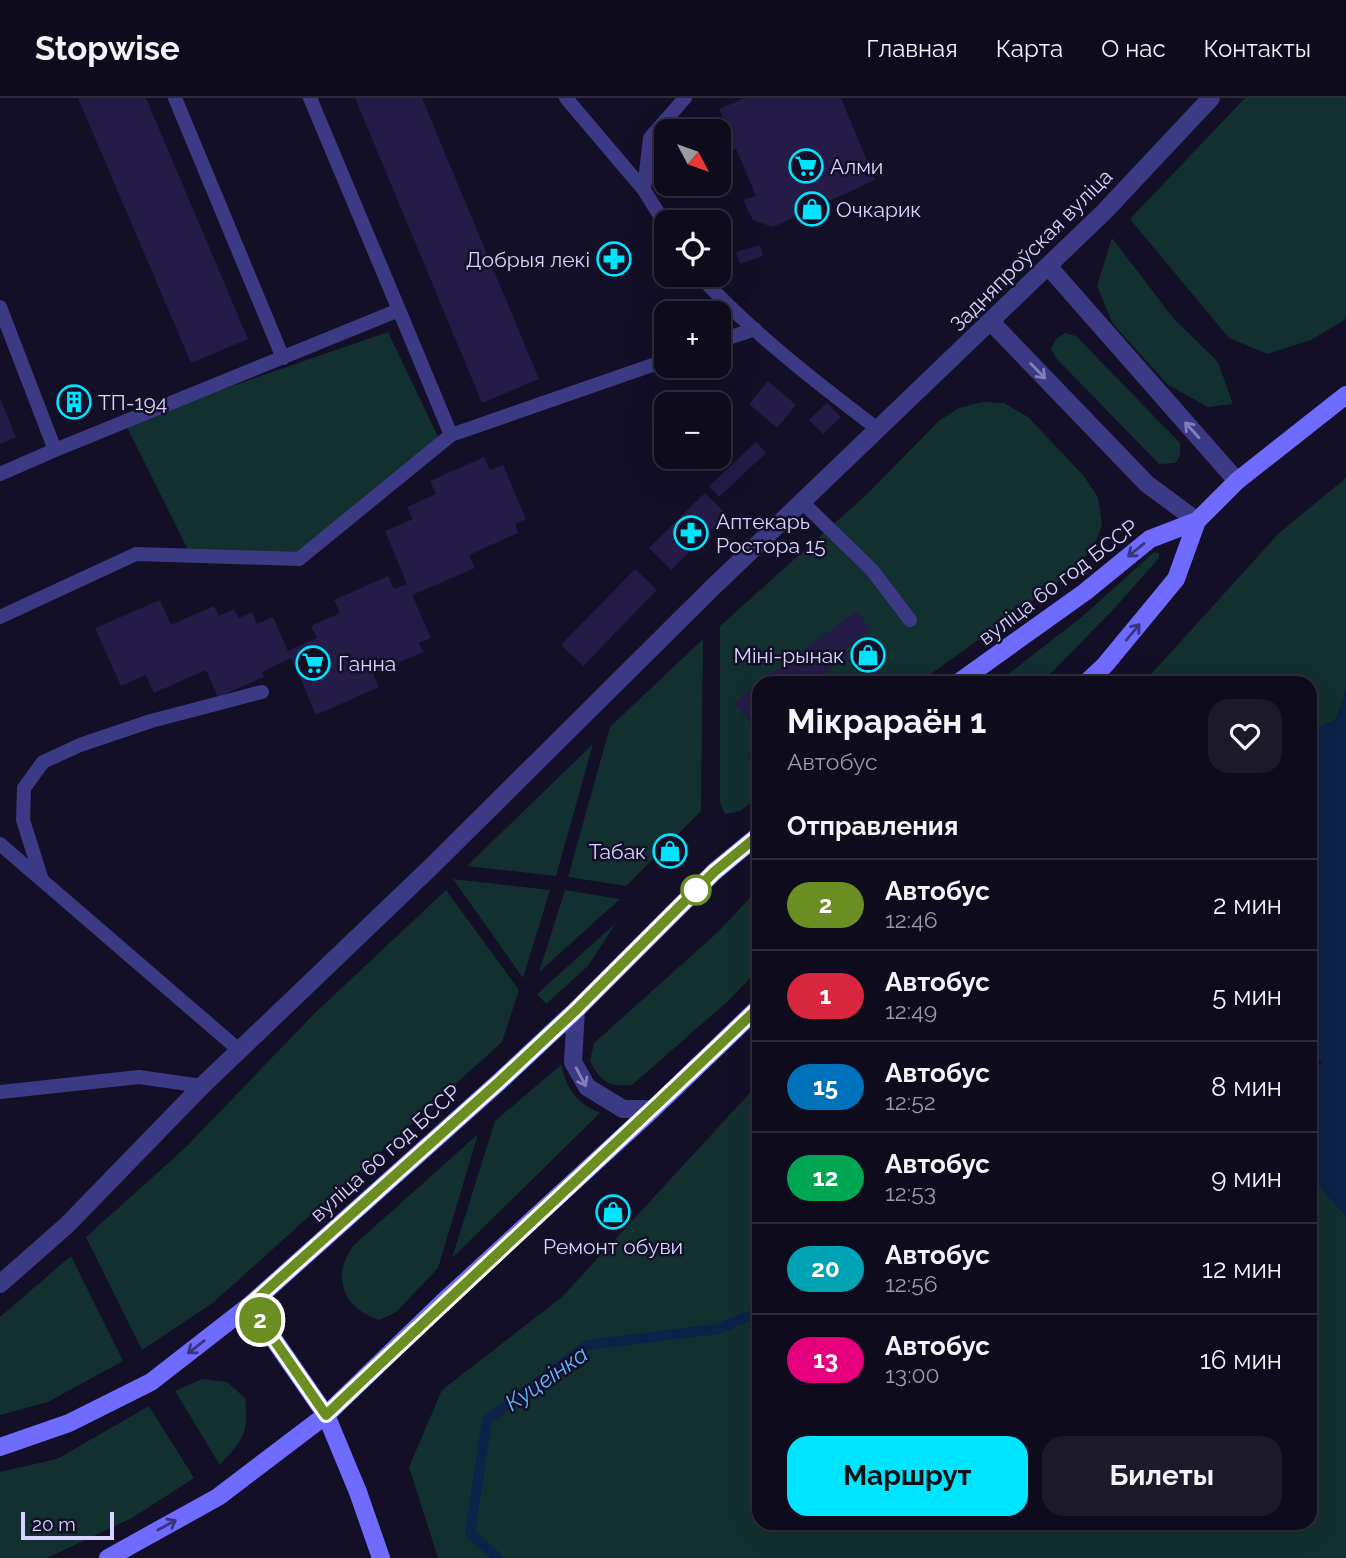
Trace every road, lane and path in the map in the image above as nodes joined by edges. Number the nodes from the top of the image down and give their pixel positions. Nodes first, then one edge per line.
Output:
1 (175, 98) edge
2 (310, 98) edge
3 (566, 98) edge
4 (685, 98) edge
5 (1212, 98) edge
6 (645, 190) junction
7 (657, 210) edge
8 (1048, 267) junction
9 (710, 287) edge
10 (0, 307) edge
11 (399, 310) junction
12 (991, 322) junction
13 (755, 329) junction
14 (731, 337) edge
15 (283, 358) junction
16 (654, 365) edge
17 (1346, 395) edge
18 (879, 430) junction
19 (451, 435) junction
20 (55, 450) junction
21 (0, 474) edge
22 (1237, 481) junction
23 (802, 502) junction
24 (1197, 521) junction
25 (0, 617) edge
26 (910, 620) dead end
27 (967, 676) edge
28 (1093, 676) edge
29 (262, 692) dead end
30 (752, 841) edge
31 (0, 844) edge
32 (42, 880) junction
33 (576, 1010) junction
34 (752, 1014) edge
35 (239, 1050) junction
36 (202, 1086) junction
37 (0, 1092) edge
38 (653, 1109) junction
39 (0, 1284) edge
40 (250, 1305) junction
41 (326, 1415) junction
42 (0, 1447) edge
43 (108, 1558) edge
44 (381, 1558) edge

1 - 15 lane
2 - 11 lane
3 - 6 lane
4 - 6 lane
5 - 8 street, Задняпроўская вуліца
6 - 7 lane
8 - 12 street, Задняпроўская вуліца
22 -> 8 street
9 - 13 lane
10 - 20 lane
11 - 15 lane
11 - 19 lane
12 - 18 street, Задняпроўская вуліца
12 -> 24 street
13 - 14 lane
13 - 18 lane
15 - 20 lane
16 - 19 lane
17 - 22 main road
18 - 23 street, Задняпроўская вуліца
19 - 25 lane
20 - 21 lane
22 - 24 main road
23 - 26 lane
23 - 35 street, Задняпроўская вуліца
24 -> 27 main road, вуліца 60 год БССР
28 -> 24 main road
29 - 32 lane
30 - 33 main road, вуліца 60 год БССР
31 - 32 lane
32 - 35 lane
33 -> 38 street
33 - 40 main road, вуліца 60 год БССР
34 - 38 main road
35 - 36 street, Задняпроўская вуліца
36 - 37 lane
36 - 39 street, Задняпроўская вуліца
38 - 41 main road
40 - 41 main road
40 -> 42 main road, вуліца 60 год БССР
43 -> 41 main road
41 - 44 main road

